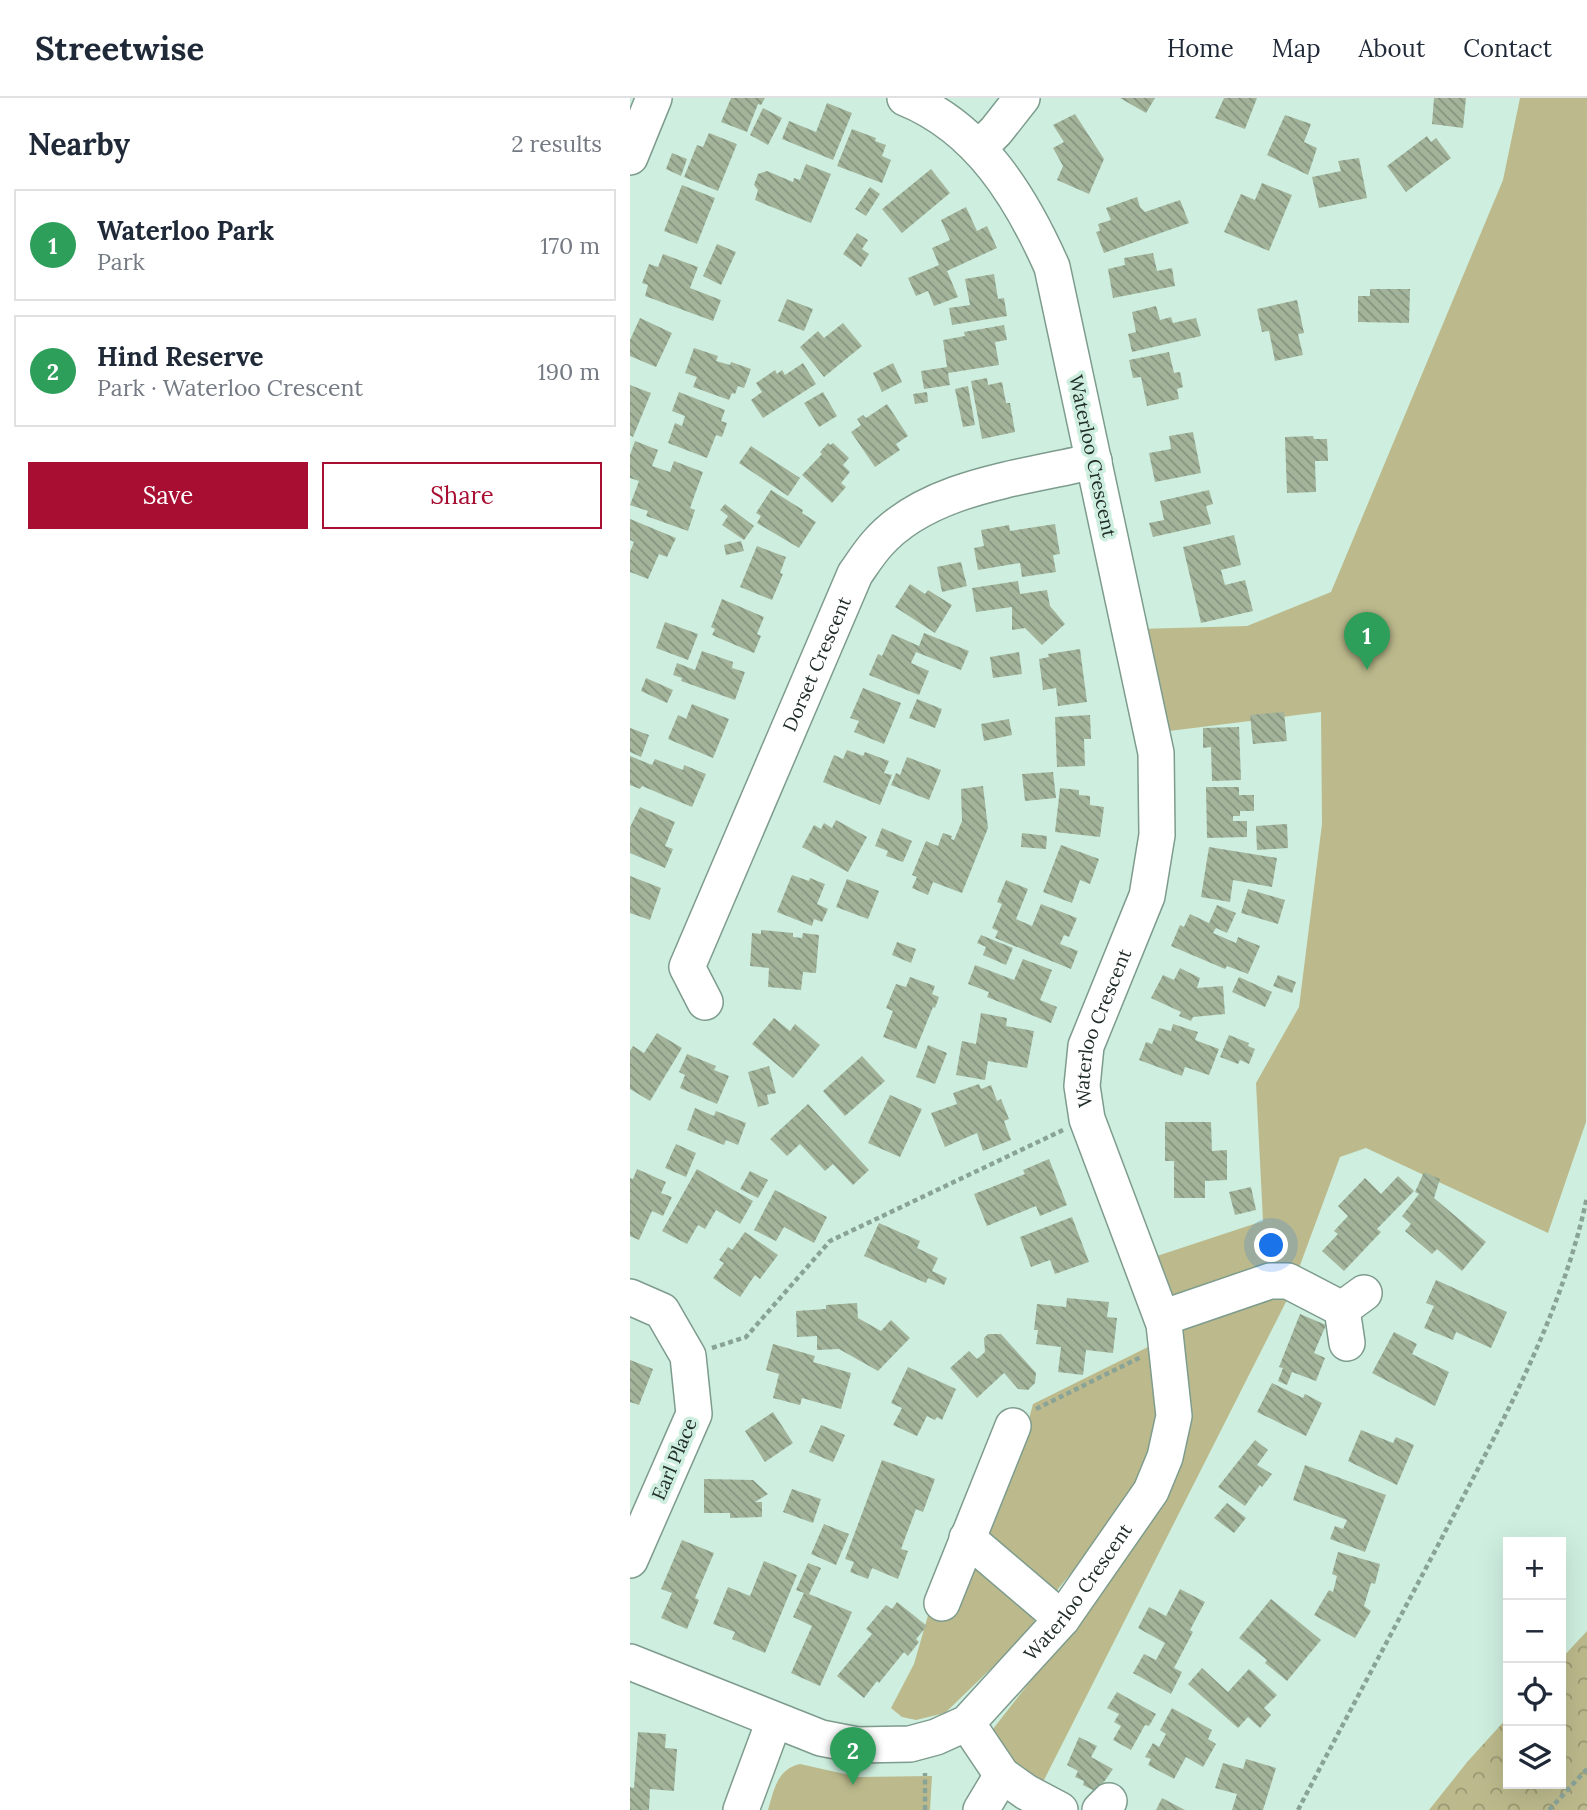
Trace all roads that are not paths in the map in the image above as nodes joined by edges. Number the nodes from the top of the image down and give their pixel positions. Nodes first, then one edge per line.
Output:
1 (654, 98) edge
2 (905, 98) edge
3 (1022, 98) edge
4 (979, 148) junction
5 (630, 157) edge
6 (1094, 461) junction
7 (705, 1002) dead end
8 (630, 1297) edge
9 (1162, 1318) junction
10 (1347, 1343) dead end
11 (1013, 1426) dead end
12 (968, 1538) junction
13 (630, 1560) edge
14 (942, 1603) dead end
15 (1062, 1619) junction
16 (630, 1662) edge
17 (774, 1721) junction
18 (967, 1723) junction
19 (1002, 1775) junction
20 (741, 1810) edge
21 (981, 1810) edge
22 (1060, 1810) edge

1 - 5 street
2 - 4 street, Waterloo Crescent
3 - 4 street
4 - 6 street, Waterloo Crescent
6 - 7 street, Dorset Crescent
6 - 9 street, Waterloo Crescent
8 - 13 street, Earl Place
9 - 10 street
9 - 15 street, Waterloo Crescent
11 - 12 street
12 - 14 street
12 - 15 street
15 - 18 street, Waterloo Crescent
16 - 17 street, Waterloo Crescent
17 - 18 street, Waterloo Crescent
17 - 20 street
18 - 19 street
19 - 21 street
19 - 22 street

